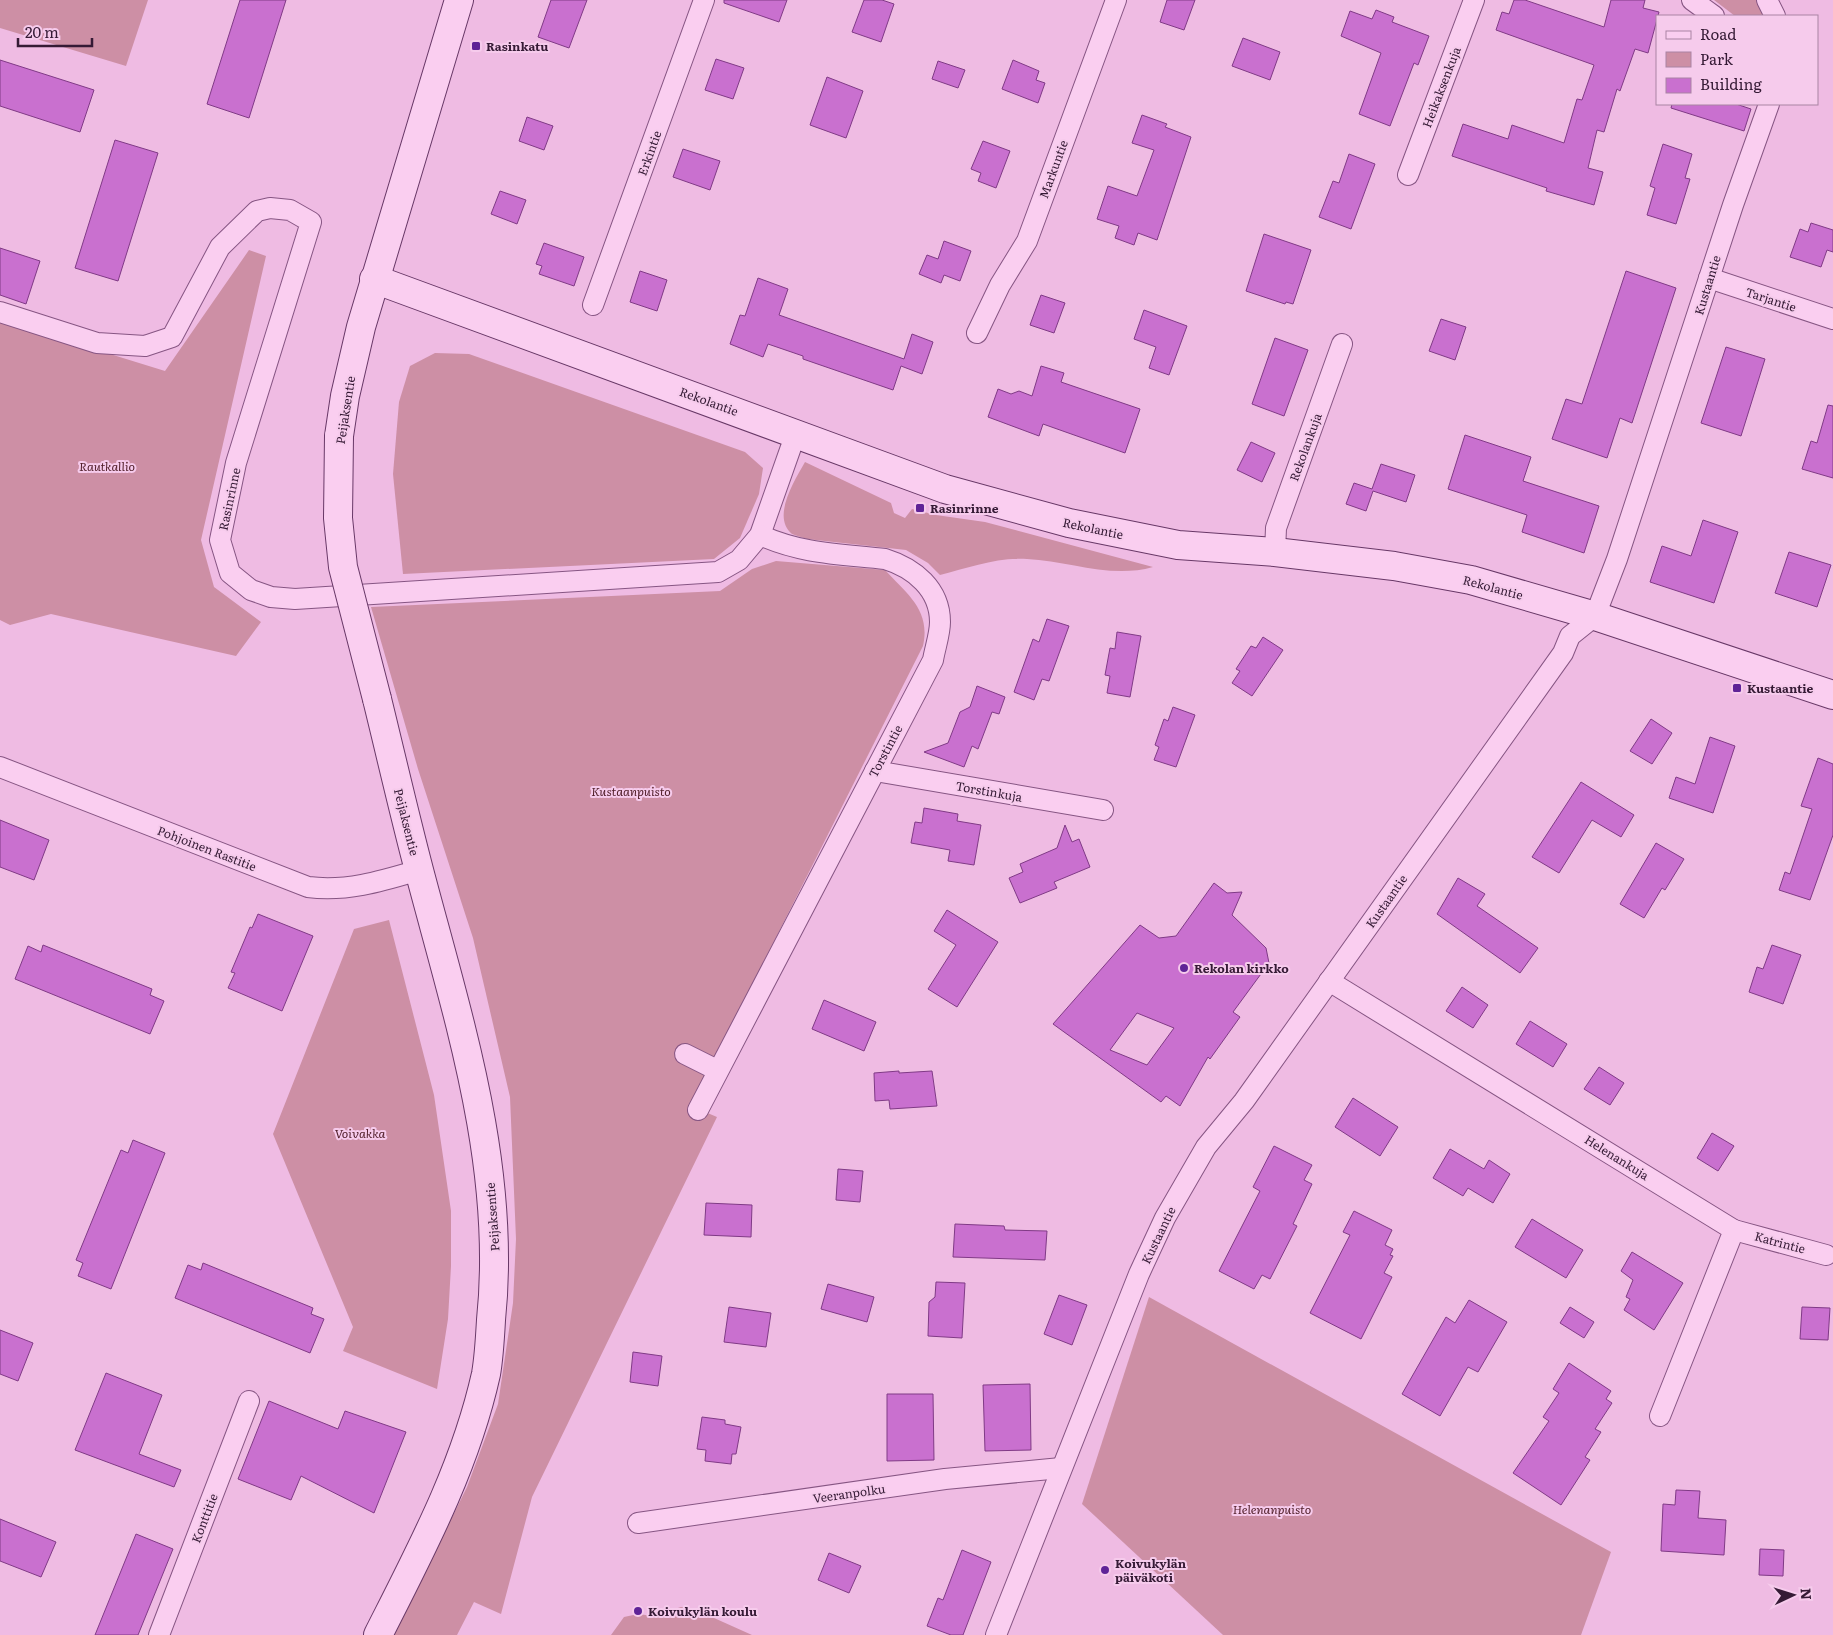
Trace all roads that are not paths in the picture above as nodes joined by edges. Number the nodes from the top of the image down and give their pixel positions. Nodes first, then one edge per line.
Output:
1 (458, 0) edge
2 (704, 0) edge
3 (1116, 0) edge
4 (1474, 0) edge
5 (1692, 0) edge
6 (1767, 0) edge
7 (1713, 15) edge
8 (1774, 15) edge
9 (1769, 105) edge
10 (1408, 175) dead end
11 (1709, 278) junction
12 (374, 279) junction
13 (593, 305) dead end
14 (0, 312) edge
15 (1833, 319) edge
16 (977, 333) dead end
17 (1342, 344) dead end
18 (796, 433) junction
19 (760, 535) junction
20 (1275, 552) junction
21 (1595, 616) junction
22 (1833, 695) edge
23 (0, 767) edge
24 (875, 771) junction
25 (1103, 810) dead end
26 (419, 870) junction
27 (1329, 981) junction
28 (685, 1054) dead end
29 (717, 1070) junction
30 (698, 1110) dead end
31 (1734, 1230) junction
32 (1826, 1255) dead end
33 (249, 1401) dead end
34 (1660, 1416) dead end
35 (1062, 1468) junction
36 (638, 1523) dead end
37 (158, 1635) edge
38 (378, 1635) edge
39 (996, 1635) edge

1 - 12 main road, Peijaksentie
2 - 13 street, Erkintie
3 - 16 street, Markuntie
4 - 10 street, Heikaksenkuja
5 - 7 street
6 - 8 street
9 - 11 street, Kustaantie
11 - 15 street, Tarjantie
11 - 21 street, Kustaantie
12 - 18 main road, Rekolantie
12 - 26 main road, Peijaksentie, bridge
14 - 19 street, Rasinrinne
17 - 20 street, Rekolankuja
18 - 19 street, Rasinrinne
18 - 20 main road, Rekolantie
19 - 24 street, Torstintie
20 - 21 main road, Rekolantie
21 - 22 main road, Rekolantie
21 - 27 street, Kustaantie
23 - 26 street, Pohjoinen Rastitie
24 - 25 street, Torstinkuja
24 - 29 street, Torstintie
26 - 38 main road, Peijaksentie
27 - 31 street, Helenankuja
27 - 35 street, Kustaantie
28 - 29 street
29 - 30 street, Torstintie
31 - 32 street, Katrintie
31 - 34 street
33 - 37 street, Konttitie
35 - 36 street, Veeranpolku
35 - 39 street, Kustaantie

